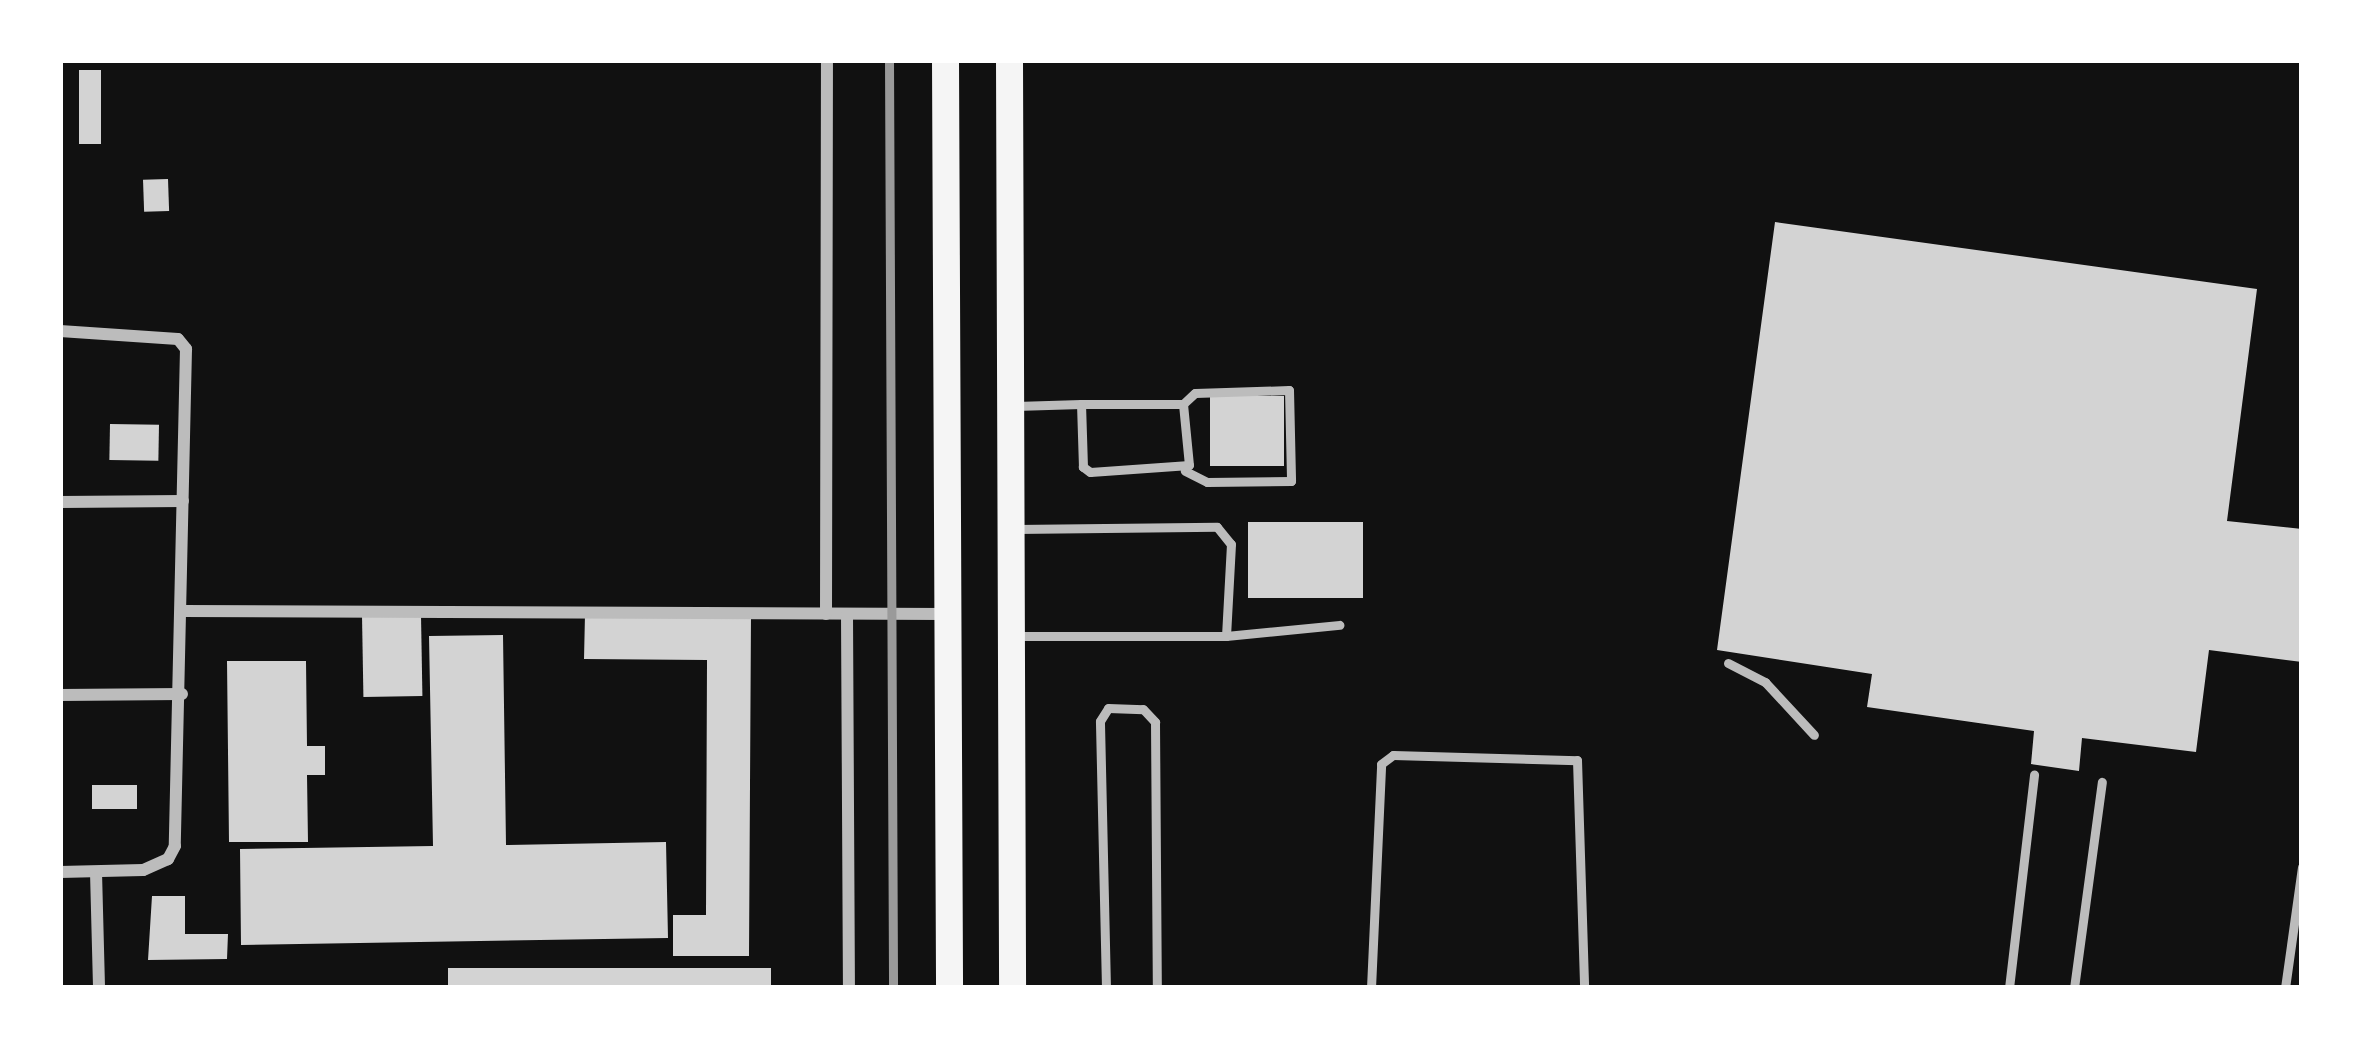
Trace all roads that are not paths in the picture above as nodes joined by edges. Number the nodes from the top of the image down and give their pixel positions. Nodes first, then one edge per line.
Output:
1 (827, 60) edge
2 (945, 60) edge
3 (1009, 60) edge
4 (60, 331) edge
5 (1081, 404) junction
6 (1184, 404) junction
7 (1007, 406) junction
8 (1185, 471) junction
9 (184, 501) junction
10 (60, 502) edge
11 (1008, 529) junction
12 (184, 611) junction
13 (826, 614) junction
14 (946, 614) junction
15 (847, 615) junction
16 (1339, 625) dead end
17 (1009, 636) junction
18 (1226, 636) junction
19 (1728, 662) dead end
20 (60, 694) edge
21 (182, 694) junction
22 (1814, 735) dead end
23 (2034, 773) dead end
24 (2102, 782) dead end
25 (2302, 867) edge
26 (60, 872) edge
27 (96, 872) junction
28 (99, 988) edge
29 (849, 988) edge
30 (949, 988) edge
31 (1012, 988) edge
32 (1106, 988) edge
33 (1157, 988) edge
34 (1371, 988) edge
35 (1584, 988) edge
36 (2009, 988) edge
37 (2074, 988) edge
38 (2285, 988) edge

1 - 13 street
2 - 14 highway
3 - 7 highway
4 - 9 street
5 - 6 lane
5 - 7 lane
5 - 8 lane
6 - 8 lane
6 - 8 lane
7 - 11 highway
9 - 10 street
9 - 12 street
11 - 17 highway
11 - 18 lane
12 - 13 street
12 - 21 street
13 - 15 street
14 - 15 street
14 - 30 highway
15 - 29 street
16 - 18 lane
17 - 18 lane
17 - 31 highway
19 - 22 lane
20 - 21 street
21 - 27 street
23 - 36 lane
24 - 37 lane
25 - 38 lane
26 - 27 street
27 - 28 street
32 - 33 lane
34 - 35 lane

